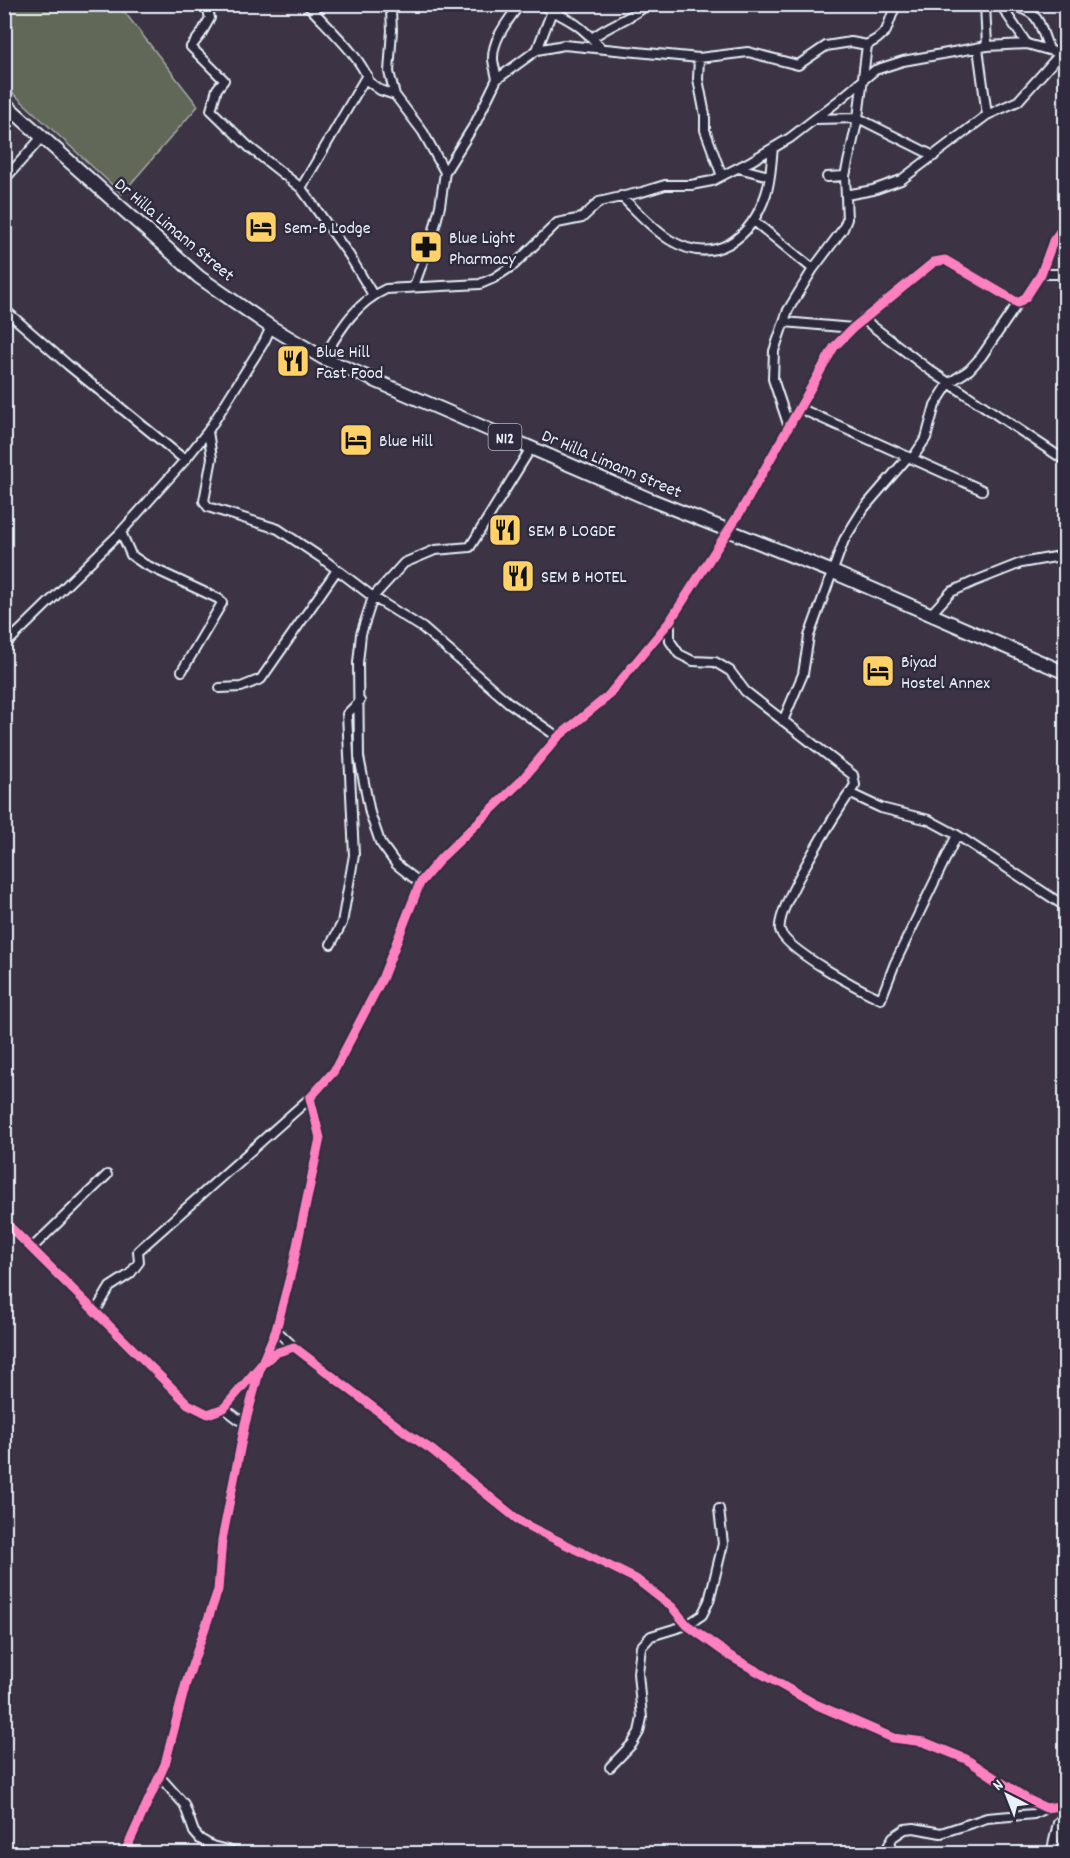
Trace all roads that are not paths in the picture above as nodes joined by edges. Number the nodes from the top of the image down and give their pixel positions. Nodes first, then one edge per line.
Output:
1 (204, 4) edge
2 (307, 4) edge
3 (393, 4) edge
4 (520, 4) edge
5 (539, 4) edge
6 (648, 4) edge
7 (896, 4) edge
8 (985, 4) edge
9 (1000, 4) edge
10 (1007, 4) edge
11 (552, 8) edge
12 (592, 38) junction
13 (1027, 44) junction
14 (867, 45) junction
15 (987, 45) junction
16 (600, 47) junction
17 (978, 48) junction
18 (1049, 49) junction
19 (537, 50) junction
20 (1063, 54) edge
21 (699, 58) junction
22 (367, 75) junction
23 (497, 79) junction
24 (862, 81) junction
25 (395, 95) junction
26 (4, 103) edge
27 (987, 115) junction
28 (858, 118) junction
29 (815, 119) junction
30 (42, 137) junction
31 (773, 148) junction
32 (934, 156) junction
33 (738, 168) junction
34 (445, 172) junction
35 (722, 176) junction
36 (769, 176) junction
37 (845, 176) junction
38 (827, 177) dead end
39 (4, 180) edge
40 (301, 188) junction
41 (846, 195) junction
42 (621, 196) junction
43 (754, 221) junction
44 (1065, 223) edge
45 (813, 269) junction
46 (1041, 274) junction
47 (1065, 276) edge
48 (414, 286) junction
49 (373, 295) junction
50 (1018, 303) junction
51 (4, 309) edge
52 (863, 319) junction
53 (784, 322) junction
54 (271, 327) junction
55 (853, 328) junction
56 (323, 358) junction
57 (950, 383) junction
58 (799, 408) junction
59 (789, 427) junction
60 (208, 431) junction
61 (531, 448) junction
62 (910, 458) junction
63 (185, 460) junction
64 (1065, 461) edge
65 (982, 490) dead end
66 (727, 530) junction
67 (121, 532) junction
68 (1065, 555) edge
69 (337, 570) junction
70 (833, 572) junction
71 (373, 597) junction
72 (930, 615) junction
73 (670, 621) junction
74 (4, 646) edge
75 (183, 671) dead end
76 (1065, 673) edge
77 (220, 688) dead end
78 (360, 701) junction
79 (783, 722) junction
80 (558, 737) junction
81 (849, 793) junction
82 (957, 835) junction
83 (420, 883) junction
84 (1063, 905) dead end
85 (331, 944) dead end
86 (310, 1098) junction
87 (107, 1175) dead end
88 (4, 1221) edge
89 (32, 1248) junction
90 (95, 1312) junction
91 (276, 1330) junction
92 (294, 1347) junction
93 (261, 1365) junction
94 (224, 1408) junction
95 (245, 1424) junction
96 (719, 1509) dead end
97 (687, 1625) junction
98 (610, 1767) dead end
99 (159, 1776) junction
100 (1065, 1805) edge
101 (1046, 1808) junction
102 (1065, 1813) edge
103 (124, 1854) edge
104 (242, 1854) edge
105 (884, 1854) edge
106 (1051, 1854) edge

1 - 40 street
2 - 22 street
3 - 25 street
4 - 23 street
5 - 11 street
6 - 12 street
7 - 14 street
8 - 15 street
9 - 13 street
10 - 18 street
11 - 12 street
11 - 19 street
12 - 16 street
13 - 15 street
13 - 18 street
14 - 21 street
14 - 24 street
15 - 17 street
16 - 19 street
16 - 21 street
17 - 24 street
17 - 27 street
18 - 20 street
19 - 23 street
20 - 27 street
21 - 35 street
22 - 25 street
22 - 40 street
23 - 34 street
24 - 28 street
24 - 29 street
25 - 34 street
26 - 30 highway, Dr Hilla Limann Street / N12
27 - 32 street
28 - 29 street
28 - 32 street
28 - 37 street
29 - 31 street
30 - 39 street
30 - 54 highway, Dr Hilla Limann Street / N12
31 - 33 street
31 - 36 street
32 - 41 street
33 - 35 street
33 - 36 street
34 - 48 street
35 - 42 street
36 - 43 street
37 - 38 street
37 - 41 street
40 - 49 street
41 - 45 street
42 - 43 street
42 - 48 street
43 - 45 street
44 - 46 street
45 - 53 street
46 - 47 street
46 - 50 street
48 - 49 street
49 - 56 street
50 - 52 street
50 - 57 street
51 - 63 street
52 - 55 street
52 - 57 street
53 - 55 street
53 - 59 street
54 - 56 highway, Dr Hilla Limann Street / N12
54 - 60 street
55 - 58 street
56 - 61 highway, Dr Hilla Limann Street / N12
57 - 62 street
57 - 64 street
58 - 59 street
58 - 62 street
59 - 66 street
60 - 63 street
60 - 69 street
61 - 66 highway, Dr Hilla Limann Street / N12
61 - 71 street
62 - 65 street
62 - 70 street
63 - 67 street
66 - 70 highway, Dr Hilla Limann Street / N12
66 - 73 street
67 - 74 street
67 - 75 street
68 - 72 street
69 - 71 street
69 - 77 street
70 - 72 highway, Dr Hilla Limann Street / N12
70 - 79 street
71 - 78 street
71 - 80 street
72 - 76 highway, Dr Hilla Limann Street / N12
73 - 79 street
73 - 80 street
78 - 83 street
78 - 85 street
79 - 81 street
80 - 83 street
81 - 82 street
81 - 82 street
82 - 84 street
83 - 86 street
86 - 90 street
86 - 91 street
87 - 89 street
88 - 89 street
89 - 90 street
90 - 94 street
91 - 92 street
91 - 93 street
92 - 93 street
92 - 97 street
93 - 94 street
93 - 95 street
94 - 95 street
95 - 99 street
96 - 97 street
97 - 98 street
97 - 101 street
99 - 103 street
99 - 104 street
100 - 101 street
101 - 105 street
102 - 106 street

